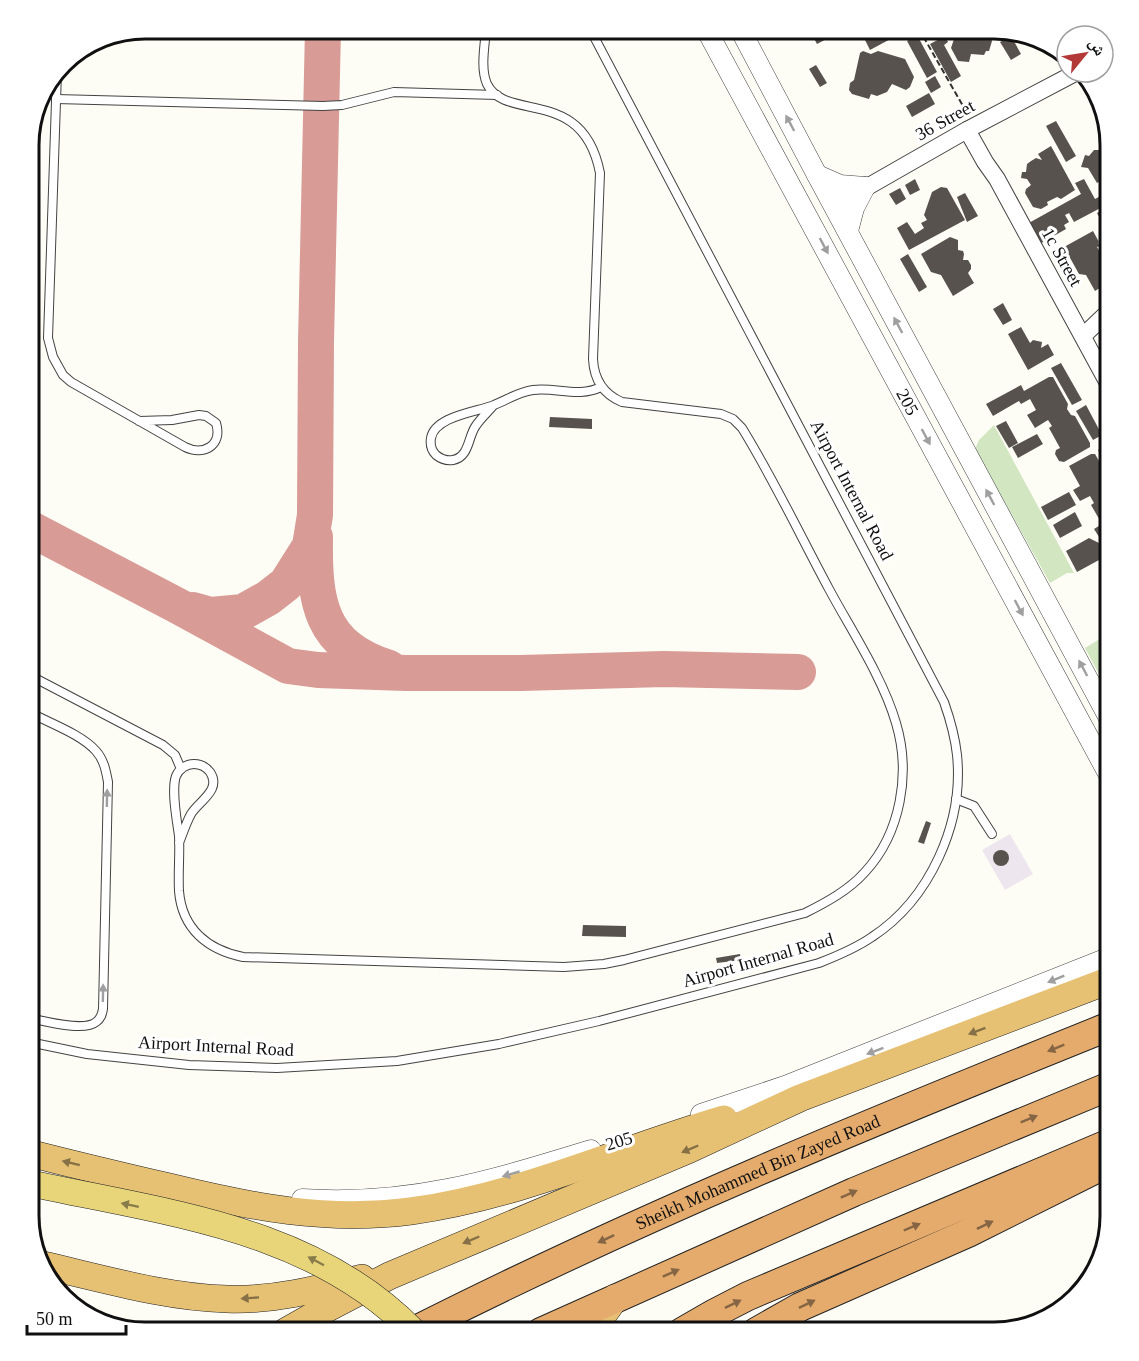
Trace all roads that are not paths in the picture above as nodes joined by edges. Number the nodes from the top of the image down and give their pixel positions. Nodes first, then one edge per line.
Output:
1 (486, 39) edge
2 (595, 39) edge
3 (711, 39) edge
4 (745, 39) edge
5 (1055, 84) edge
6 (56, 87) edge
7 (497, 95) junction
8 (743, 97) junction
9 (56, 99) junction
10 (971, 128) junction
11 (817, 175) junction
12 (865, 187) junction
13 (834, 206) junction
14 (848, 231) junction
15 (1100, 318) edge
16 (1080, 330) junction
17 (1100, 368) edge
18 (601, 387) junction
19 (493, 406) junction
20 (139, 421) junction
21 (39, 680) edge
22 (1100, 701) edge
23 (39, 717) edge
24 (1100, 758) edge
25 (181, 769) junction
26 (956, 799) junction
27 (992, 834) dead end
28 (179, 843) junction
29 (1100, 961) edge
30 (1100, 984) edge
31 (39, 1020) edge
32 (1100, 1030) edge
33 (39, 1044) edge
34 (1100, 1090) edge
35 (800, 1098) junction
36 (1100, 1147) edge
37 (39, 1156) edge
38 (1100, 1167) edge
39 (104, 1172) junction
40 (39, 1186) edge
41 (429, 1258) junction
42 (52, 1267) edge
43 (615, 1298) junction
44 (303, 1322) edge
45 (402, 1322) edge
46 (433, 1322) edge
47 (563, 1322) edge
48 (595, 1322) edge
49 (699, 1322) edge
50 (774, 1322) edge

1 - 7 lane
2 - 26 lane, Airport Internal Road
3 - 8 street, 205
11 -> 4 street, 205
5 - 10 street, 36 Street
6 - 9 lane
7 - 9 lane
7 - 18 lane
8 - 13 street
8 -> 24 street, 205
9 - 20 lane
10 - 12 street, 36 Street
10 - 16 street, 1c Street
11 - 12 street
11 - 13 street, 205
12 - 13 street, 36 Street
12 - 14 street
13 - 14 street, 205
22 -> 14 street, 205
15 - 16 street
16 - 17 street, 1c Street
18 - 19 lane
18 - 28 lane
19 - 19 lane
20 - 20 lane
21 - 25 lane
31 -> 23 lane
25 - 28 lane
25 - 28 lane
26 - 27 lane
26 - 33 lane, Airport Internal Road
29 -> 39 street, 205
30 -> 35 highway
32 -> 46 highway, Sheikh Mohammed Bin Zayed Road
43 -> 34 highway
35 - 39 highway
35 -> 41 highway
49 -> 36 highway
39 -> 37 highway
50 -> 38 highway
45 -> 40 main road, bridge
41 -> 42 highway
41 - 44 highway
43 - 47 highway
43 - 48 highway

